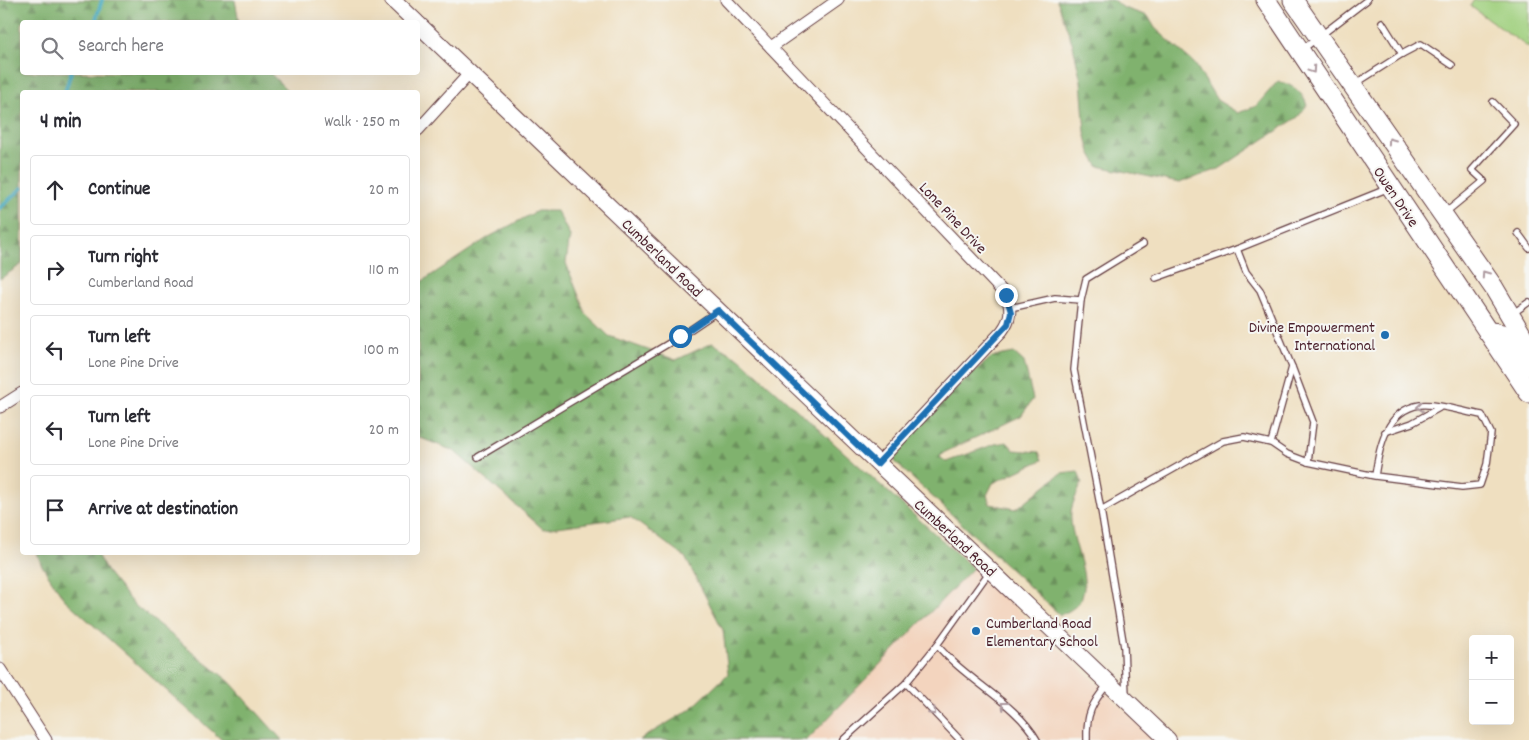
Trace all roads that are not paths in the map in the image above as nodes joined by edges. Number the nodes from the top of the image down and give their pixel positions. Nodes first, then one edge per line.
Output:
1 (393, 0) edge
2 (726, 0) edge
3 (838, 0) edge
4 (1266, 0) edge
5 (1293, 0) edge
6 (1367, 0) edge
7 (414, 20) edge
8 (1382, 22) dead end
9 (420, 26) edge
10 (1318, 37) junction
11 (771, 47) junction
12 (1300, 51) junction
13 (1402, 54) junction
14 (1452, 65) dead end
15 (469, 74) junction
16 (1352, 85) junction
17 (1493, 102) dead end
18 (420, 128) edge
19 (1392, 188) junction
20 (1443, 214) junction
21 (1518, 232) dead end
22 (1143, 244) dead end
23 (1529, 248) edge
24 (1236, 249) junction
25 (1156, 278) dead end
26 (1081, 300) junction
27 (1529, 302) edge
28 (1010, 308) junction
29 (718, 310) junction
30 (1510, 315) junction
31 (1488, 332) junction
32 (1529, 347) edge
33 (1529, 366) edge
34 (1292, 367) junction
35 (1529, 392) edge
36 (20, 394) edge
37 (0, 406) edge
38 (1439, 408) junction
39 (1385, 432) junction
40 (1271, 443) junction
41 (478, 456) dead end
42 (1308, 462) junction
43 (877, 464) junction
44 (1375, 476) junction
45 (1102, 510) junction
46 (991, 570) junction
47 (937, 645) junction
48 (0, 669) edge
49 (906, 683) junction
50 (1109, 683) junction
51 (1127, 700) junction
52 (46, 740) edge
53 (843, 740) edge
54 (960, 740) edge
55 (1037, 740) edge
56 (1087, 740) edge
57 (1168, 740) edge

1 - 7 main road, Cumberland Road
2 - 11 street, Lone Pine Drive
3 - 11 street
4 - 12 highway, Owen Drive
5 - 10 highway, Owen Drive
6 - 10 lane
8 - 13 lane
9 - 15 main road, Cumberland Road
10 - 12 lane
10 - 16 highway, Owen Drive
11 - 28 street, Lone Pine Drive
12 -> 19 highway, Owen Drive
13 - 14 lane
13 - 16 lane
15 - 18 street
15 - 29 main road, Cumberland Road
20 -> 16 highway, Owen Drive
17 - 20 lane
19 - 24 lane
19 - 30 highway
19 - 31 highway, Owen Drive
30 -> 20 highway, Owen Drive
21 - 23 lane
22 - 26 lane
24 - 25 lane
24 - 34 lane
26 - 28 lane
26 - 45 lane
27 - 30 lane
28 - 43 street
29 - 41 lane
29 - 43 main road, Cumberland Road
30 - 32 highway, Owen Drive
31 - 33 highway
31 - 35 highway, Owen Drive
34 - 40 lane
34 - 42 lane
36 - 37 street
38 - 39 lane
38 -> 39 lane
38 - 44 lane
39 - 44 lane
40 - 42 lane
40 - 45 lane
42 - 44 lane
43 - 46 main road, Cumberland Road
45 - 51 lane
46 - 47 lane
46 - 50 main road, Cumberland Road
47 - 49 lane
55 -> 47 lane
48 - 52 street
49 - 53 lane
49 -> 54 lane
50 - 51 main road, Cumberland Road
50 - 56 lane
51 - 57 main road, Cumberland Road

